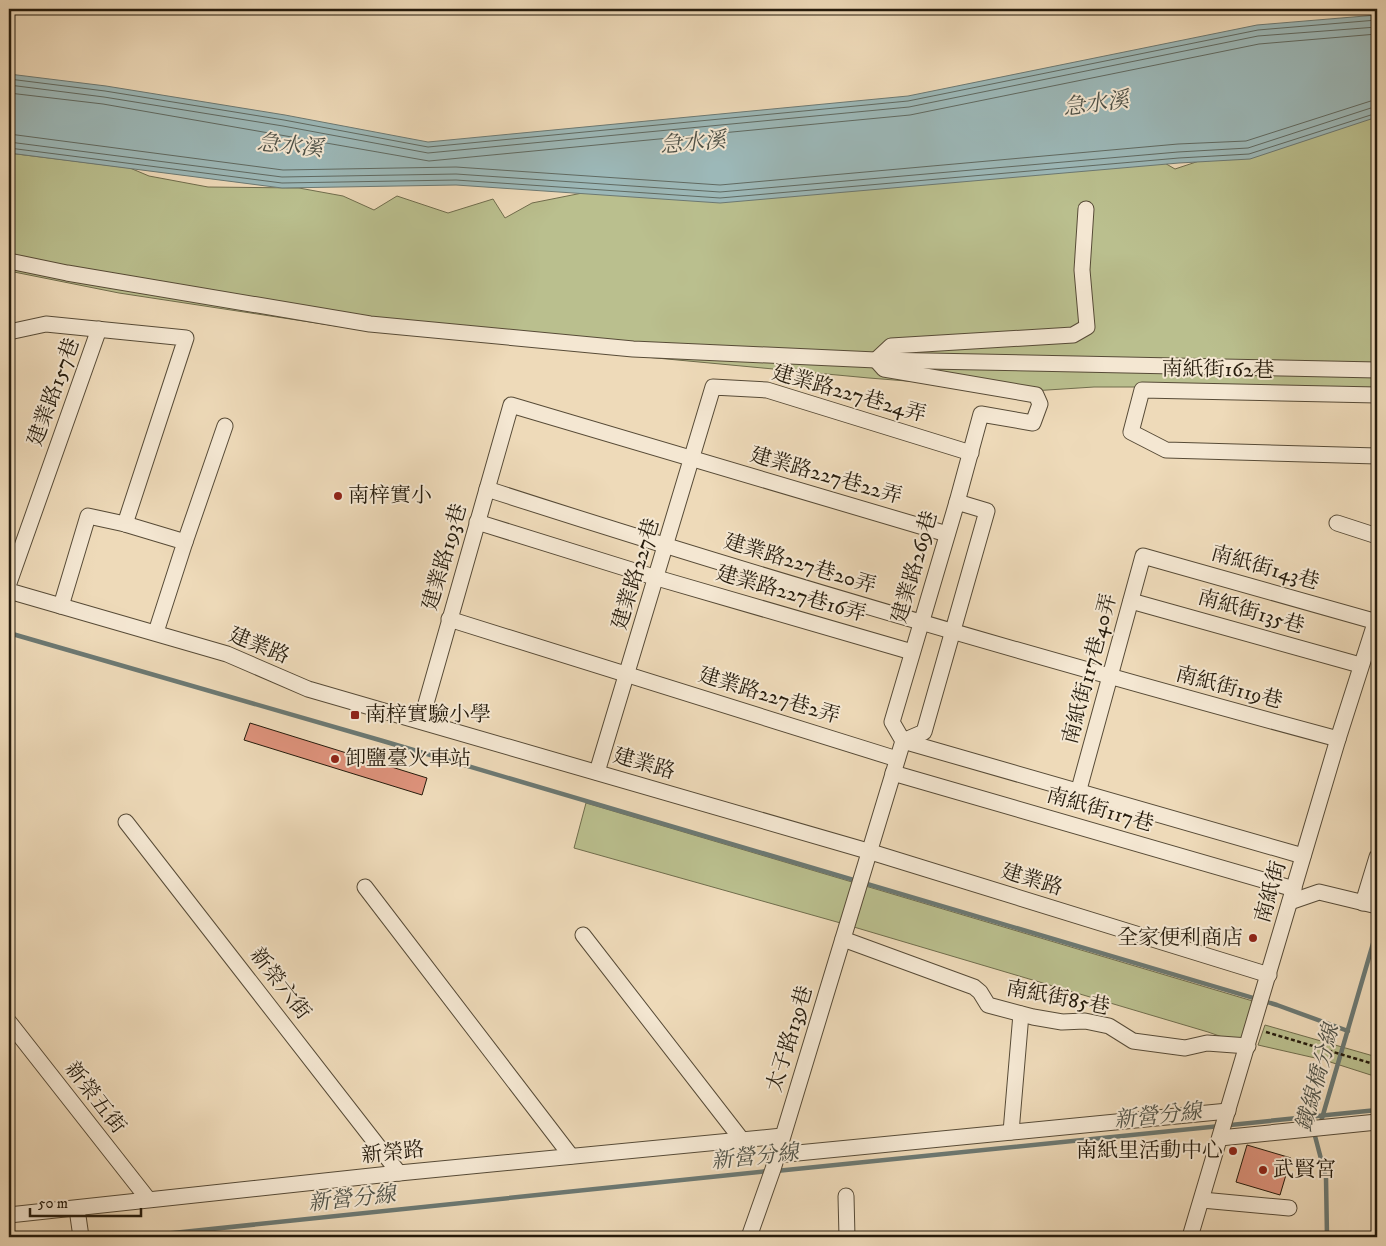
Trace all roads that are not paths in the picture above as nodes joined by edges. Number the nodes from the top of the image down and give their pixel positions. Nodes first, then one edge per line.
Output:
1 (1086, 209) dead end
2 (9, 261) edge
3 (99, 328) junction
4 (9, 332) edge
5 (876, 360) junction
6 (1377, 370) edge
7 (714, 387) joint
8 (1377, 395) edge
9 (511, 404) joint
10 (225, 426) dead end
11 (971, 453) junction
12 (1377, 456) edge
13 (692, 459) junction
14 (487, 489) junction
15 (956, 502) junction
16 (477, 522) junction
17 (1337, 523) dead end
18 (125, 524) junction
19 (947, 534) junction
20 (1377, 536) edge
21 (185, 542) junction
22 (666, 546) junction
23 (1143, 556) joint
24 (657, 578) junction
25 (9, 583) edge
26 (9, 591) edge
27 (1131, 600) junction
28 (61, 606) junction
29 (449, 619) junction
30 (1376, 620) edge
31 (921, 623) junction
32 (156, 632) junction
33 (952, 632) junction
34 (912, 652) junction
35 (1360, 665) junction
36 (628, 674) junction
37 (1110, 678) junction
38 (421, 721) junction
39 (1338, 738) junction
40 (903, 741) junction
41 (895, 766) junction
42 (597, 772) junction
43 (1078, 793) junction
44 (126, 822) dead end
45 (871, 852) junction
46 (1303, 856) junction
47 (1377, 857) edge
48 (365, 888) dead end
49 (1292, 896) junction
50 (1370, 905) edge
51 (583, 935) dead end
52 (844, 939) junction
53 (1269, 975) junction
54 (1021, 1014) junction
55 (9, 1022) edge
56 (1248, 1046) junction
57 (1228, 1111) junction
58 (1377, 1122) edge
59 (1011, 1132) junction
60 (782, 1136) junction
61 (1220, 1138) junction
62 (742, 1140) junction
63 (571, 1156) junction
64 (775, 1162) junction
65 (399, 1173) junction
66 (846, 1196) dead end
67 (148, 1199) junction
68 (1202, 1200) junction
69 (1289, 1208) dead end
70 (77, 1209) junction
71 (9, 1215) edge
72 (81, 1237) edge
73 (748, 1237) edge
74 (847, 1237) edge
75 (1190, 1237) edge

1 - 5 street
2 - 5 street
3 - 4 street
3 - 18 street
3 - 25 street, 建業路157巷
5 - 6 street
5 - 11 street
7 - 11 street, 建業路227巷24弄
7 - 13 street, 建業路227巷
8 - 12 street, 南紙街162巷
9 - 13 street, 建業路227巷22弄
9 - 14 street, 建業路193巷
10 - 21 street
11 - 15 street
13 - 19 street, 建業路227巷22弄
13 - 22 street, 建業路227巷
14 - 16 street, 建業路193巷
14 - 22 street, 建業路227巷20弄
15 - 19 street, 建業路269巷
15 - 33 street, 建業路269巷
16 - 24 street, 建業路227巷16弄
16 - 29 street, 建業路193巷
17 - 20 street
18 - 21 street
18 - 28 street
19 - 31 street, 建業路269巷
21 - 32 street
22 - 24 street, 建業路227巷
22 - 31 street, 建業路227巷20弄
23 - 27 street, 南紙街117巷40弄
23 - 30 street, 南紙街143巷
24 - 34 street, 建業路227巷16弄
24 - 36 street, 建業路227巷
26 - 28 street, 建業路
27 - 35 street, 南紙街135巷
27 - 37 street, 南紙街117巷40弄
28 - 32 street, 建業路
29 - 36 street, 建業路227巷2弄
29 - 38 street, 建業路193巷
30 - 35 street, 南紙街
31 - 33 street, 建業路227巷20弄
31 - 34 street, 建業路269巷
32 - 38 street, 建業路
33 - 37 street, 南紙街119巷
33 - 40 street, 建業路269巷
34 - 40 street, 建業路269巷
35 - 39 street, 南紙街
36 - 41 street, 建業路227巷2弄
36 - 42 street, 建業路227巷
37 - 39 street, 南紙街119巷
37 - 43 street, 南紙街117巷40弄
38 - 42 street, 建業路
39 - 46 street, 南紙街
40 - 41 street
40 - 43 street, 南紙街117巷
41 - 45 street
41 - 49 street, 南紙街117巷
42 - 45 street, 建業路
43 - 46 street, 南紙街117巷
44 - 65 street, 新榮六街
45 - 52 street, 太子路139巷
45 - 53 street, 建業路
46 - 49 street, 南紙街
47 - 50 street
48 - 63 street
49 - 50 street
49 - 53 street, 南紙街
51 - 62 street
52 - 54 street, 南紙街85巷
52 - 60 street, 太子路139巷
53 - 56 street, 南紙街
54 - 56 street, 南紙街85巷
54 - 59 street
55 - 67 street, 新榮五街
56 - 57 street, 南紙街
57 - 59 street
57 - 61 street, 南紙街
58 - 61 street
59 - 64 street
60 - 62 street, 新榮路
60 - 64 street, 太子路139巷
61 - 68 street, 南紙街
62 - 63 street, 新榮路
63 - 65 street, 新榮路
64 - 73 street, 太子路139巷
65 - 67 street, 新榮路
66 - 74 street
67 - 70 street, 新榮路
68 - 69 street
68 - 75 street, 南紙街
70 - 71 street, 新榮路
70 - 72 street

